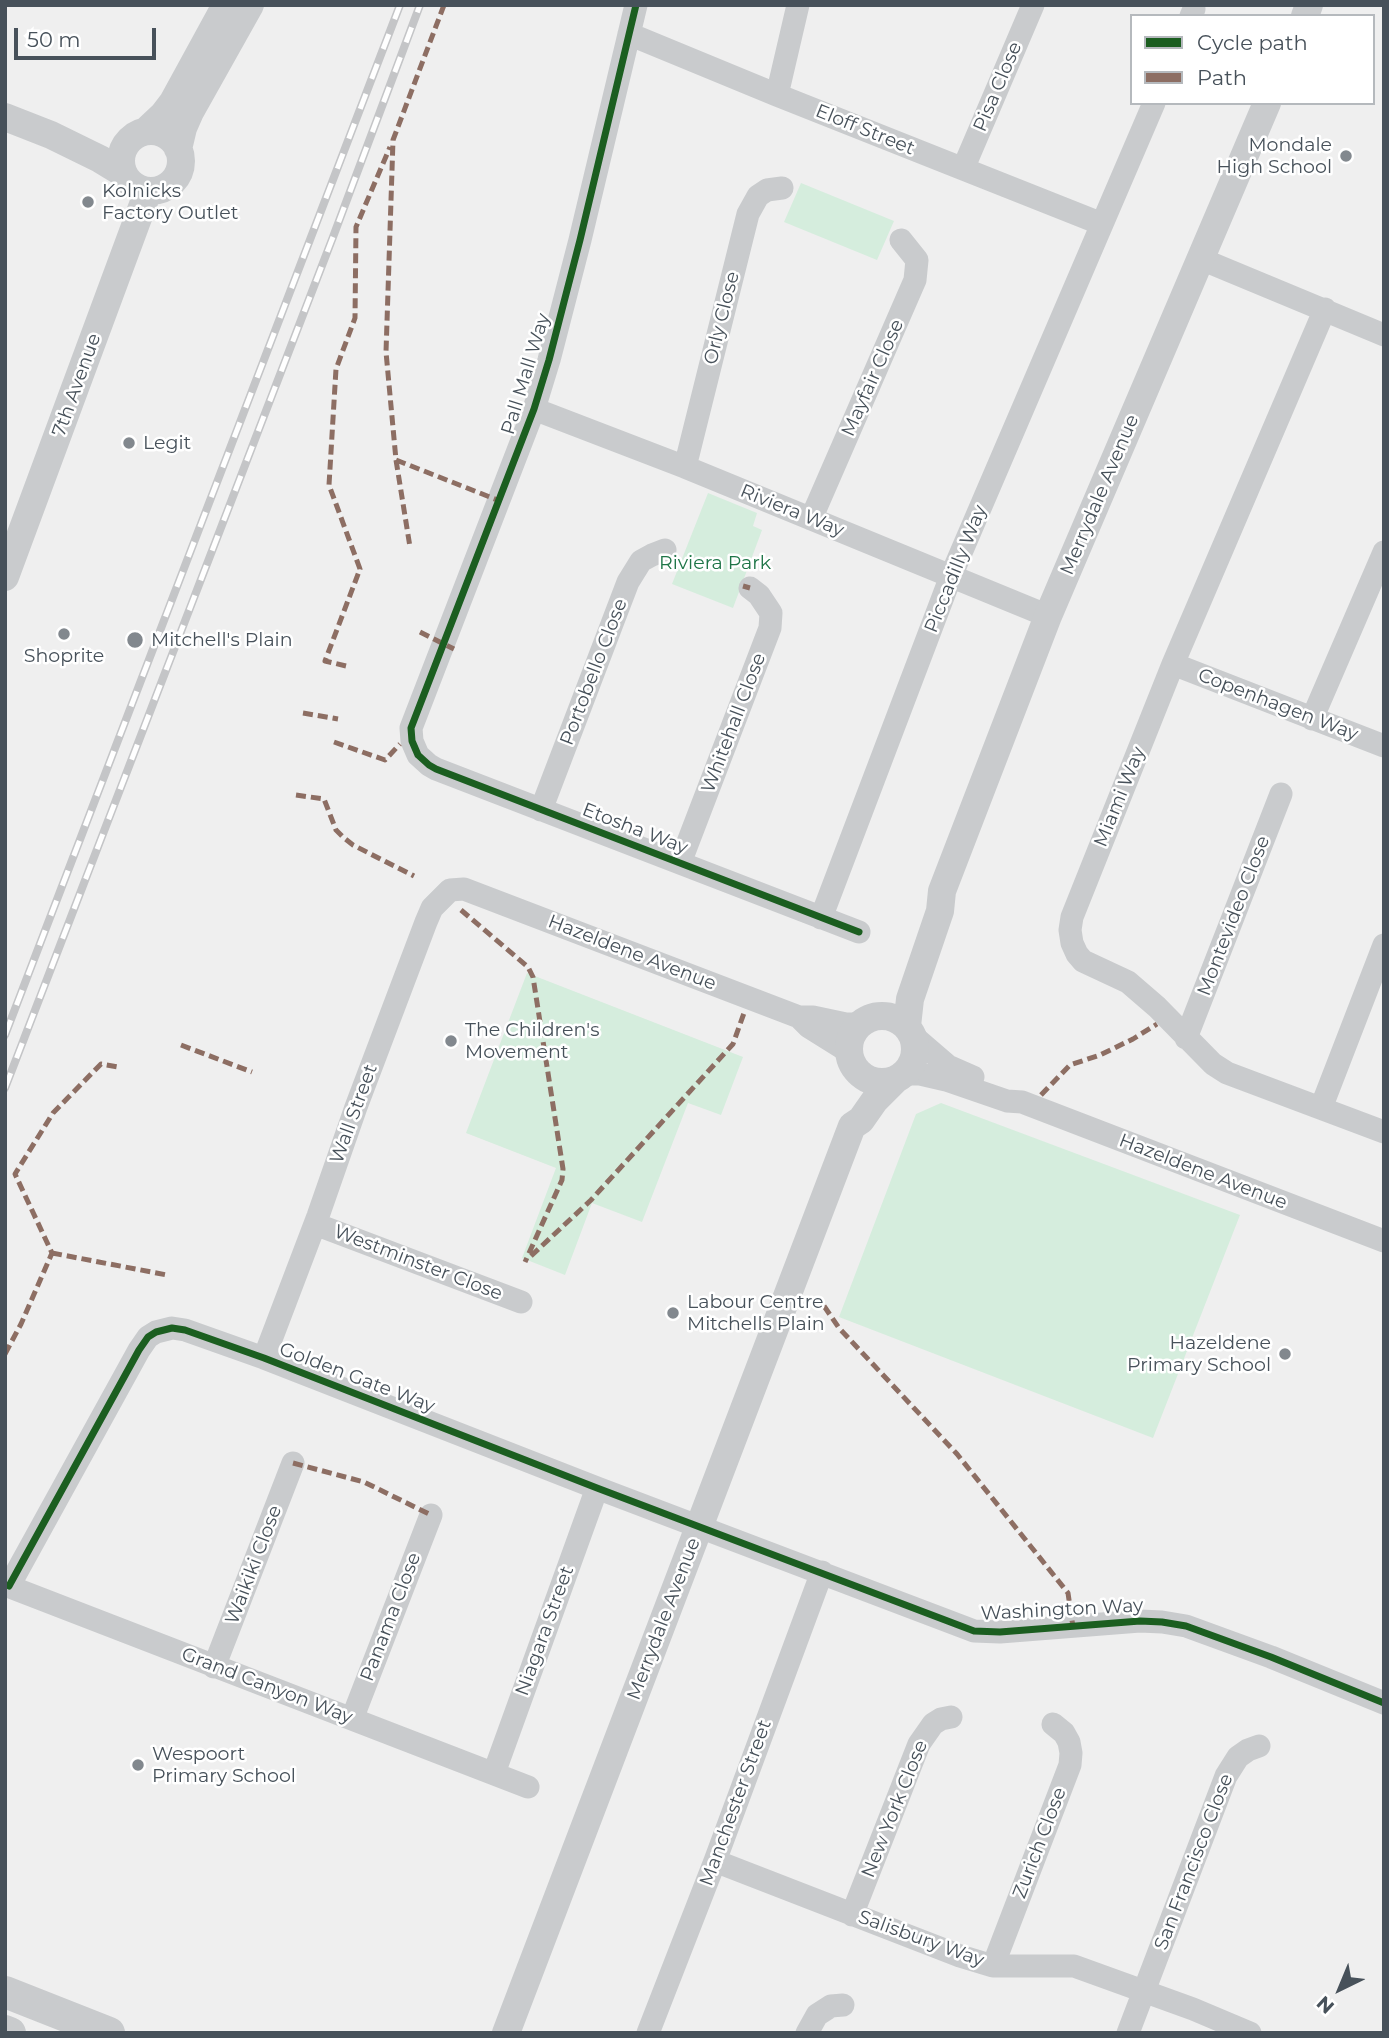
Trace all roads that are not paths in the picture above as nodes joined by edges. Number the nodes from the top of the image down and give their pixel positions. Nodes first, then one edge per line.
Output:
1 (226, 5) edge
2 (250, 5) edge
3 (636, 5) edge
4 (798, 5) edge
5 (1033, 5) edge
6 (629, 34) junction
7 (777, 95) junction
8 (1153, 105) edge
9 (1266, 105) edge
10 (5, 117) edge
11 (139, 134) junction
12 (51, 135) junction
13 (178, 149) junction
14 (963, 169) junction
15 (123, 173) junction
16 (782, 188) dead end
17 (148, 191) junction
18 (1102, 224) junction
19 (901, 240) dead end
20 (1201, 259) junction
21 (1325, 309) junction
22 (1384, 335) edge
23 (534, 409) junction
24 (685, 467) junction
25 (811, 519) junction
26 (665, 550) dead end
27 (1384, 552) edge
28 (951, 576) junction
29 (5, 577) edge
30 (750, 588) dead end
31 (1048, 616) junction
32 (1173, 664) junction
33 (1312, 719) junction
34 (412, 741) joint
35 (1384, 746) edge
36 (1281, 794) dead end
37 (541, 810) junction
38 (680, 863) junction
39 (464, 890) joint
40 (942, 891) junction
41 (821, 918) junction
42 (859, 932) dead end
43 (1384, 946) edge
44 (799, 1017) junction
45 (864, 1021) junction
46 (910, 1031) junction
47 (1186, 1038) junction
48 (850, 1057) junction
49 (900, 1077) junction
50 (1022, 1102) junction
51 (1321, 1108) junction
52 (852, 1126) junction
53 (1384, 1132) edge
54 (315, 1223) junction
55 (1384, 1241) edge
56 (521, 1302) dead end
57 (264, 1358) junction
58 (293, 1463) dead end
59 (597, 1488) junction
60 (431, 1515) dead end
61 (700, 1526) junction
62 (822, 1572) junction
63 (7, 1586) edge
64 (214, 1667) junction
65 (1384, 1703) edge
66 (951, 1717) dead end
67 (352, 1719) junction
68 (1053, 1724) dead end
69 (1259, 1746) dead end
70 (494, 1773) junction
71 (528, 1787) dead end
72 (715, 1861) junction
73 (852, 1915) junction
74 (993, 1966) junction
75 (1143, 1991) junction
76 (5, 1992) edge
77 (843, 2005) dead end
78 (109, 2033) edge
79 (506, 2033) edge
80 (648, 2033) edge
81 (807, 2033) edge
82 (1128, 2033) edge
83 (1250, 2033) edge

1 - 11 street
2 - 13 street
3 - 6 street, Pall Mall Way
4 - 7 street
5 - 14 street, Pisa Close
6 - 7 street, Eloff Street
6 - 23 street, Pall Mall Way
7 - 14 street, Eloff Street
8 - 18 street, Piccadilly Way
9 - 20 street, Merrydale Avenue
10 - 12 street
11 - 12 street
11 - 13 street
11 - 15 street
12 - 15 street
13 - 17 street
14 - 18 street, Eloff Street
15 - 17 street
16 - 24 street, Orly Close
17 - 29 street, 7th Avenue
18 - 28 street, Piccadilly Way
19 - 25 street, Mayfair Close
20 - 21 street
20 - 31 street, Merrydale Avenue
21 - 22 street
21 - 32 street, Miami Way
23 - 24 street, Riviera Way
23 - 34 street, Pall Mall Way
24 - 25 street, Riviera Way
25 - 28 street, Riviera Way
26 - 37 street, Portobello Close
27 - 33 street
28 - 31 street, Riviera Way
28 - 41 street, Piccadilly Way
30 - 38 street, Whitehall Close
31 - 40 street, Merrydale Avenue
32 - 33 street, Copenhagen Way
32 - 47 street, Miami Way
33 - 35 street, Copenhagen Way
34 - 37 street, Etosha Way
36 - 47 street, Montevideo Close
37 - 38 street, Etosha Way
38 - 41 street, Etosha Way
39 - 44 street, Hazeldene Avenue
39 - 54 street, Wall Street
40 - 45 street, Merrydale Avenue
40 - 46 street, Merrydale Avenue
41 - 42 street, Etosha Way
43 - 51 street
44 - 45 street, Hazeldene Avenue
44 - 48 street, Hazeldene Avenue
45 - 46 street
45 - 48 street
46 - 49 street
46 - 50 street, Hazeldene Avenue
47 - 51 street, Miami Way
48 - 49 street
48 - 52 street, Merrydale Avenue
49 - 50 street, Hazeldene Avenue
49 - 52 street, Merrydale Avenue
50 - 55 street, Hazeldene Avenue
51 - 53 street, Miami Way
52 - 61 street, Merrydale Avenue
54 - 56 street, Westminster Close
54 - 57 street, Wall Street
57 - 59 street, Golden Gate Way
57 - 63 street, Golden Gate Way
58 - 64 street, Waikiki Close
59 - 61 street, Golden Gate Way
59 - 70 street, Niagara Street
60 - 67 street, Panama Close
61 - 62 street, Golden Gate Way
61 - 79 street, Merrydale Avenue
62 - 65 street, Washington Way
62 - 72 street, Manchester Street
63 - 64 street, Grand Canyon Way
64 - 67 street, Grand Canyon Way
66 - 73 street, New York Close
67 - 70 street, Grand Canyon Way
68 - 74 street, Zurich Close
69 - 75 street, San Francisco Close
70 - 71 street, Grand Canyon Way
72 - 73 street, Salisbury Way
72 - 80 street, Manchester Street
73 - 74 street, Salisbury Way
74 - 75 street, Salisbury Way
75 - 82 street, San Francisco Close
75 - 83 street, Salisbury Way
76 - 78 main road
77 - 81 street

